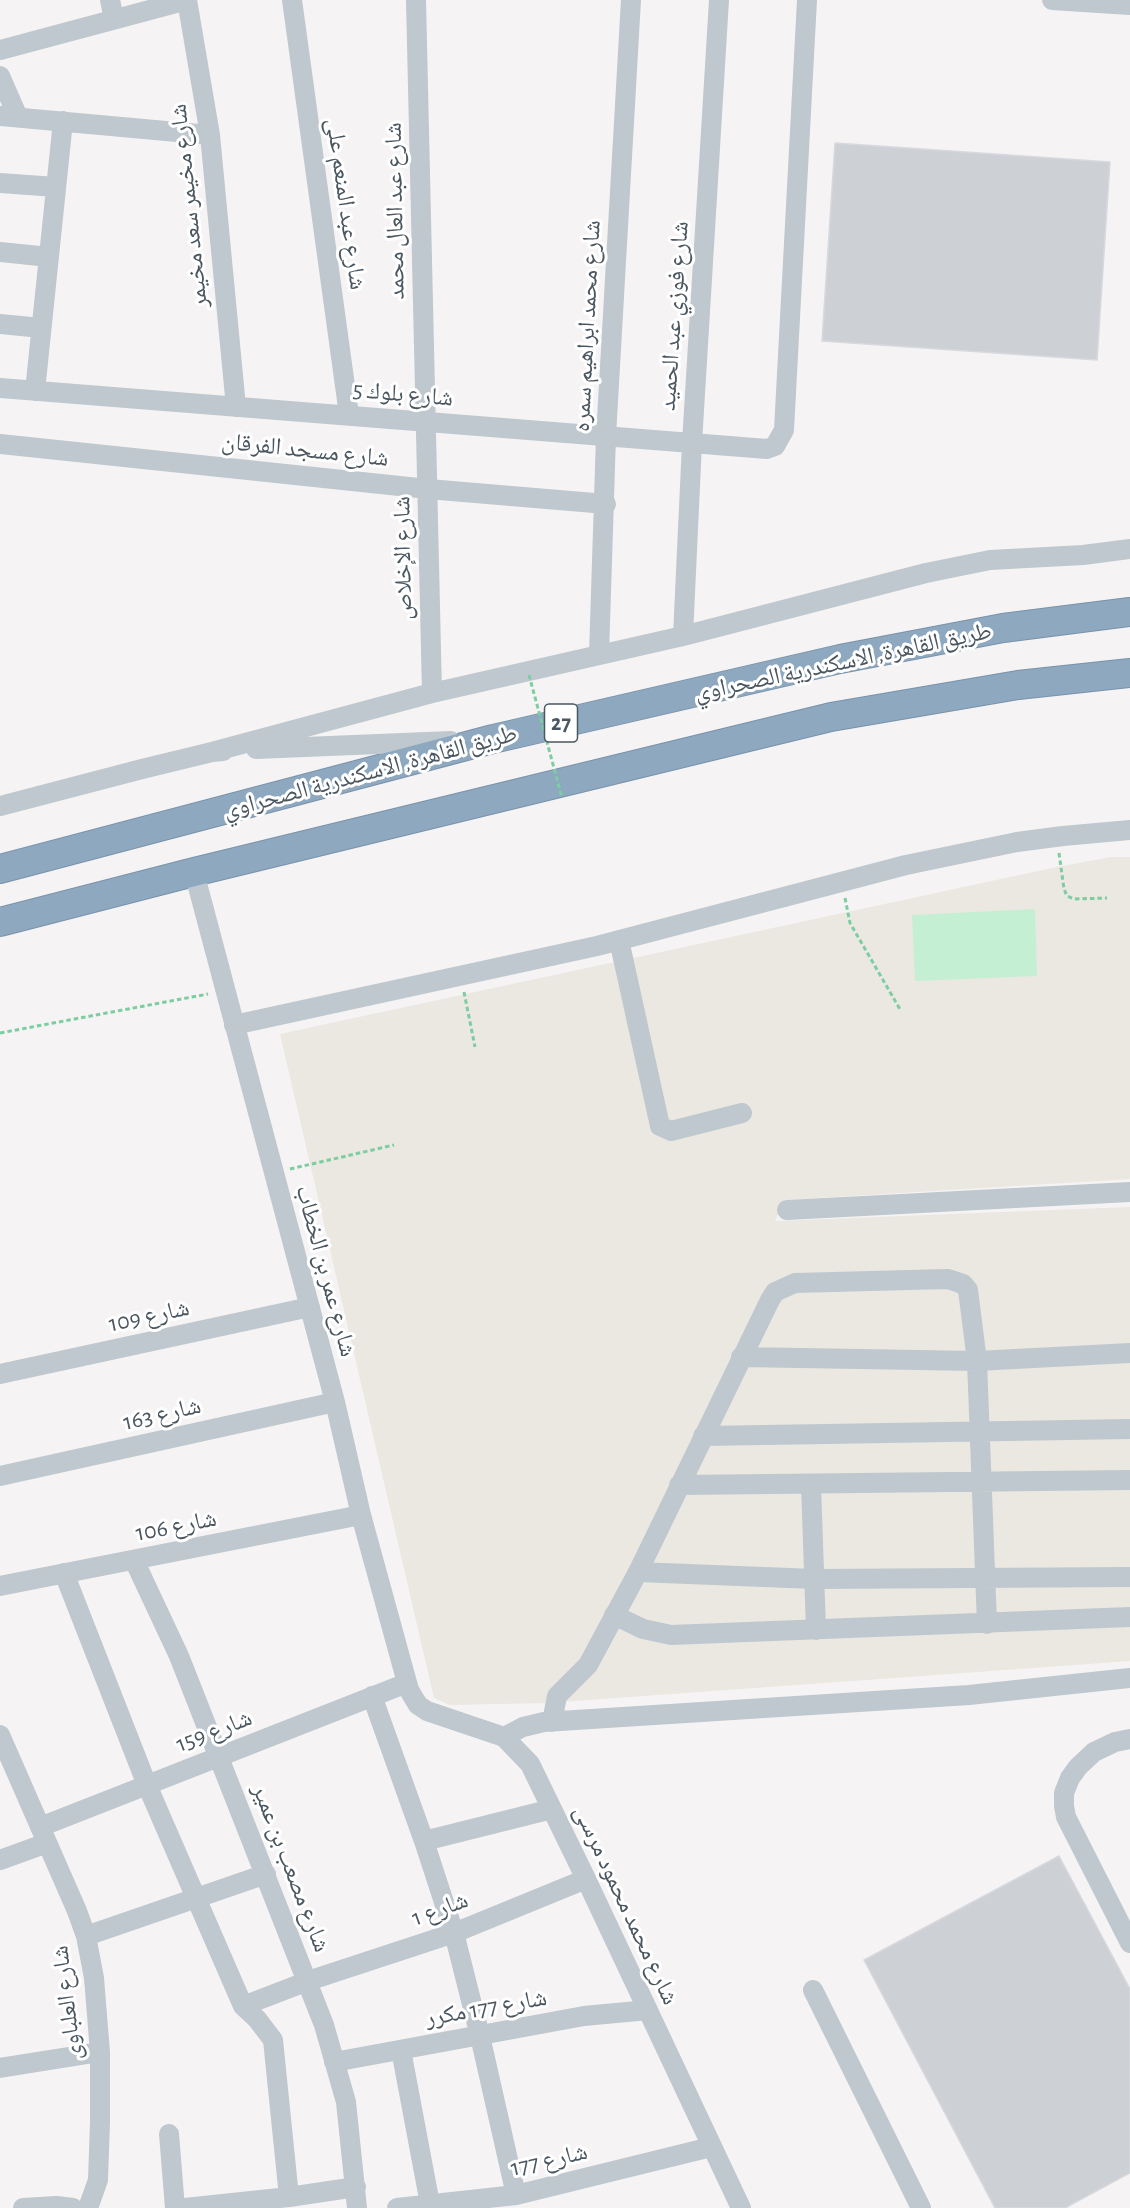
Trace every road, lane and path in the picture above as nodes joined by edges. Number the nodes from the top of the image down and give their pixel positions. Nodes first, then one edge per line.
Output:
1 (187, 0) edge
2 (291, 0) edge
3 (416, 0) edge
4 (630, 0) edge
5 (719, 0) edge
6 (807, 0) edge
7 (1052, 0) edge
8 (1130, 5) edge
9 (112, 10) edge
10 (0, 50) edge
11 (0, 75) edge
12 (9, 116) edge
13 (63, 121) junction
14 (210, 135) junction
15 (0, 183) edge
16 (56, 187) junction
17 (0, 252) edge
18 (49, 257) junction
19 (0, 324) edge
20 (41, 328) junction
21 (0, 388) edge
22 (35, 391) junction
23 (236, 406) junction
24 (349, 416) junction
25 (425, 422) junction
26 (606, 436) junction
27 (692, 443) junction
28 (0, 444) edge
29 (428, 489) junction
30 (606, 504) junction
31 (1130, 549) edge
32 (1130, 612) edge
33 (683, 636) junction
34 (599, 655) junction
35 (1130, 673) edge
36 (529, 675) dead end
37 (432, 693) junction
38 (493, 740) junction
39 (212, 752) junction
40 (562, 798) dead end
41 (0, 806) edge
42 (1130, 830) edge
43 (1057, 837) junction
44 (0, 869) edge
45 (194, 872) junction
46 (842, 882) junction
47 (1107, 898) dead end
48 (0, 922) edge
49 (619, 940) junction
50 (461, 976) junction
51 (225, 991) junction
52 (901, 1011) dead end
53 (234, 1025) junction
54 (0, 1032) edge
55 (475, 1047) dead end
56 (742, 1113) dead end
57 (394, 1145) dead end
58 (274, 1173) junction
59 (1130, 1192) edge
60 (787, 1210) dead end
61 (310, 1307) junction
62 (1130, 1353) edge
63 (741, 1357) junction
64 (977, 1361) junction
65 (0, 1374) edge
66 (334, 1402) junction
67 (1130, 1429) edge
68 (981, 1433) junction
69 (703, 1436) junction
70 (0, 1476) edge
71 (1130, 1480) edge
72 (981, 1483) junction
73 (812, 1484) junction
74 (679, 1485) junction
75 (361, 1515) junction
76 (134, 1560) junction
77 (638, 1572) junction
78 (64, 1573) junction
79 (1130, 1577) edge
80 (985, 1578) junction
81 (814, 1579) junction
82 (0, 1586) edge
83 (614, 1615) junction
84 (1130, 1617) edge
85 (987, 1624) junction
86 (816, 1630) junction
87 (1130, 1678) edge
88 (406, 1683) junction
89 (372, 1696) junction
90 (552, 1722) junction
91 (504, 1737) junction
92 (1130, 1740) edge
93 (1, 1742) edge
94 (220, 1756) junction
95 (147, 1785) junction
96 (552, 1809) junction
97 (43, 1835) junction
98 (424, 1841) junction
99 (0, 1860) edge
100 (266, 1874) junction
101 (586, 1879) junction
102 (196, 1898) junction
103 (454, 1933) junction
104 (86, 1936) junction
105 (1130, 1943) edge
106 (308, 1981) junction
107 (813, 1990) dead end
108 (243, 2006) junction
109 (648, 2010) junction
110 (480, 2036) junction
111 (401, 2050) junction
112 (100, 2052) junction
113 (334, 2062) junction
114 (0, 2068) edge
115 (169, 2134) dead end
116 (711, 2147) junction
117 (356, 2187) junction
118 (516, 2195) junction
119 (289, 2197) junction
120 (430, 2204) junction
121 (479, 2204) edge
122 (216, 2206) edge
123 (23, 2208) edge
124 (73, 2208) edge
125 (88, 2208) edge
126 (175, 2208) edge
127 (185, 2208) edge
128 (357, 2208) edge
129 (400, 2208) edge
130 (741, 2208) edge
131 (921, 2208) edge

1 - 9 street
1 - 14 street, شارع مخيمر سعد مخيمر
2 - 24 street, شارع عبد المنعم على
3 - 25 street, شارع عبد العال محمد
4 - 26 street, شارع محمد ابراهيم سمره
5 - 27 street, شارع فوزي عبد الحميد
6 - 27 street, شارع بلوك 5
7 - 8 street
9 - 10 street
11 - 12 street
12 - 13 street
13 - 14 street
13 - 16 street
14 - 23 street, شارع مخيمر سعد مخيمر
15 - 16 street
16 - 18 street
17 - 18 street
18 - 20 street
19 - 20 street
20 - 22 street
21 - 22 street, شارع بلوك 5
22 - 23 street, شارع بلوك 5
23 - 24 street, شارع بلوك 5
24 - 25 street, شارع بلوك 5
25 - 26 street, شارع بلوك 5
25 - 29 street, شارع الإخلاص
26 - 27 street, شارع بلوك 5
26 - 30 street, شارع محمد ابراهيم سمره
27 - 33 street, شارع فوزي عبد الحميد
28 - 29 street, شارع مسجد الفرقان
29 - 30 street, شارع مسجد الفرقان
29 - 37 street, شارع الإخلاص
30 - 34 street, شارع محمد ابراهيم سمره
31 - 33 street
32 - 38 highway, طريق القاهرة, الاسكندرية الصحراوي / 27
33 - 34 street
34 - 37 street
35 - 45 highway, 27
36 - 40 path, bridge
37 - 39 street
38 - 39 street
38 - 44 highway, طريق القاهرة, الاسكندرية الصحراوي / 27
39 - 41 street
42 - 43 street
43 - 46 street
43 - 47 path
45 - 48 highway, 27
45 - 51 street, شارع عمر بن الخطاب
46 - 49 street
46 - 52 path
49 - 50 street
49 - 56 street
50 - 53 street
50 - 55 path
51 - 53 street, شارع عمر بن الخطاب
51 - 54 path
53 - 58 street, شارع عمر بن الخطاب
57 - 58 path
58 - 61 street, شارع عمر بن الخطاب
59 - 60 street
61 - 65 street, شارع 109
61 - 66 street, شارع عمر بن الخطاب
62 - 64 street
63 - 64 street
63 - 64 street
63 - 69 street
64 - 68 street
66 - 70 street, شارع 163
66 - 75 street, شارع عمر بن الخطاب
67 - 68 street
68 - 69 street
68 - 72 street
69 - 74 street
71 - 72 street
72 - 73 street
72 - 80 street
73 - 74 street
73 - 81 street
74 - 77 street
75 - 76 street, شارع 106
75 - 88 street, شارع عمر بن الخطاب
76 - 78 street, شارع 106
76 - 94 street, شارع مصعب بن عمير
77 - 81 street
77 - 83 street
78 - 82 street, شارع 106
78 - 95 street
79 - 80 street
80 - 81 street
80 - 85 street
81 - 86 street
83 - 86 street
83 - 90 street
84 - 85 street
85 - 86 street
87 - 90 street
88 - 89 street, شارع 159
88 - 91 street, شارع محمد محمود مرسى
89 - 94 street, شارع 159
89 - 98 street
90 - 91 street
91 - 96 street, شارع محمد محمود مرسى
92 - 105 street
93 - 97 street, شارع العلباوى
94 - 95 street, شارع 159
94 - 100 street, شارع مصعب بن عمير
95 - 97 street, شارع 159
95 - 102 street
96 - 98 street
96 - 101 street, شارع محمد محمود مرسى
97 - 99 street, شارع 159
97 - 104 street, شارع العلباوى
98 - 103 street
100 - 102 street
100 - 106 street, شارع مصعب بن عمير
101 - 103 street, شارع 1
101 - 109 street, شارع محمد محمود مرسى
102 - 104 street
102 - 108 street
103 - 106 street, شارع 1
103 - 110 street
104 - 112 street, شارع العلباوى
106 - 108 street, شارع 1
106 - 113 street, شارع مصعب بن عمير
107 - 131 street
108 - 119 street
109 - 110 street, شارع 177 مكرر
109 - 116 street, شارع محمد محمود مرسى
110 - 111 street, شارع 177 مكرر
110 - 118 street
111 - 113 street, شارع 177 مكرر
111 - 120 street
112 - 114 street
112 - 125 street, شارع العلباوى
113 - 117 street, شارع مصعب بن عمير
115 - 126 street
116 - 118 street, شارع 177
116 - 130 street, شارع محمد محمود مرسى
117 - 119 street
117 - 128 street, شارع مصعب بن عمير
118 - 121 street, شارع 177
119 - 122 street
120 - 121 street, شارع 177
120 - 129 street, شارع 177
122 - 127 street
123 - 124 street

